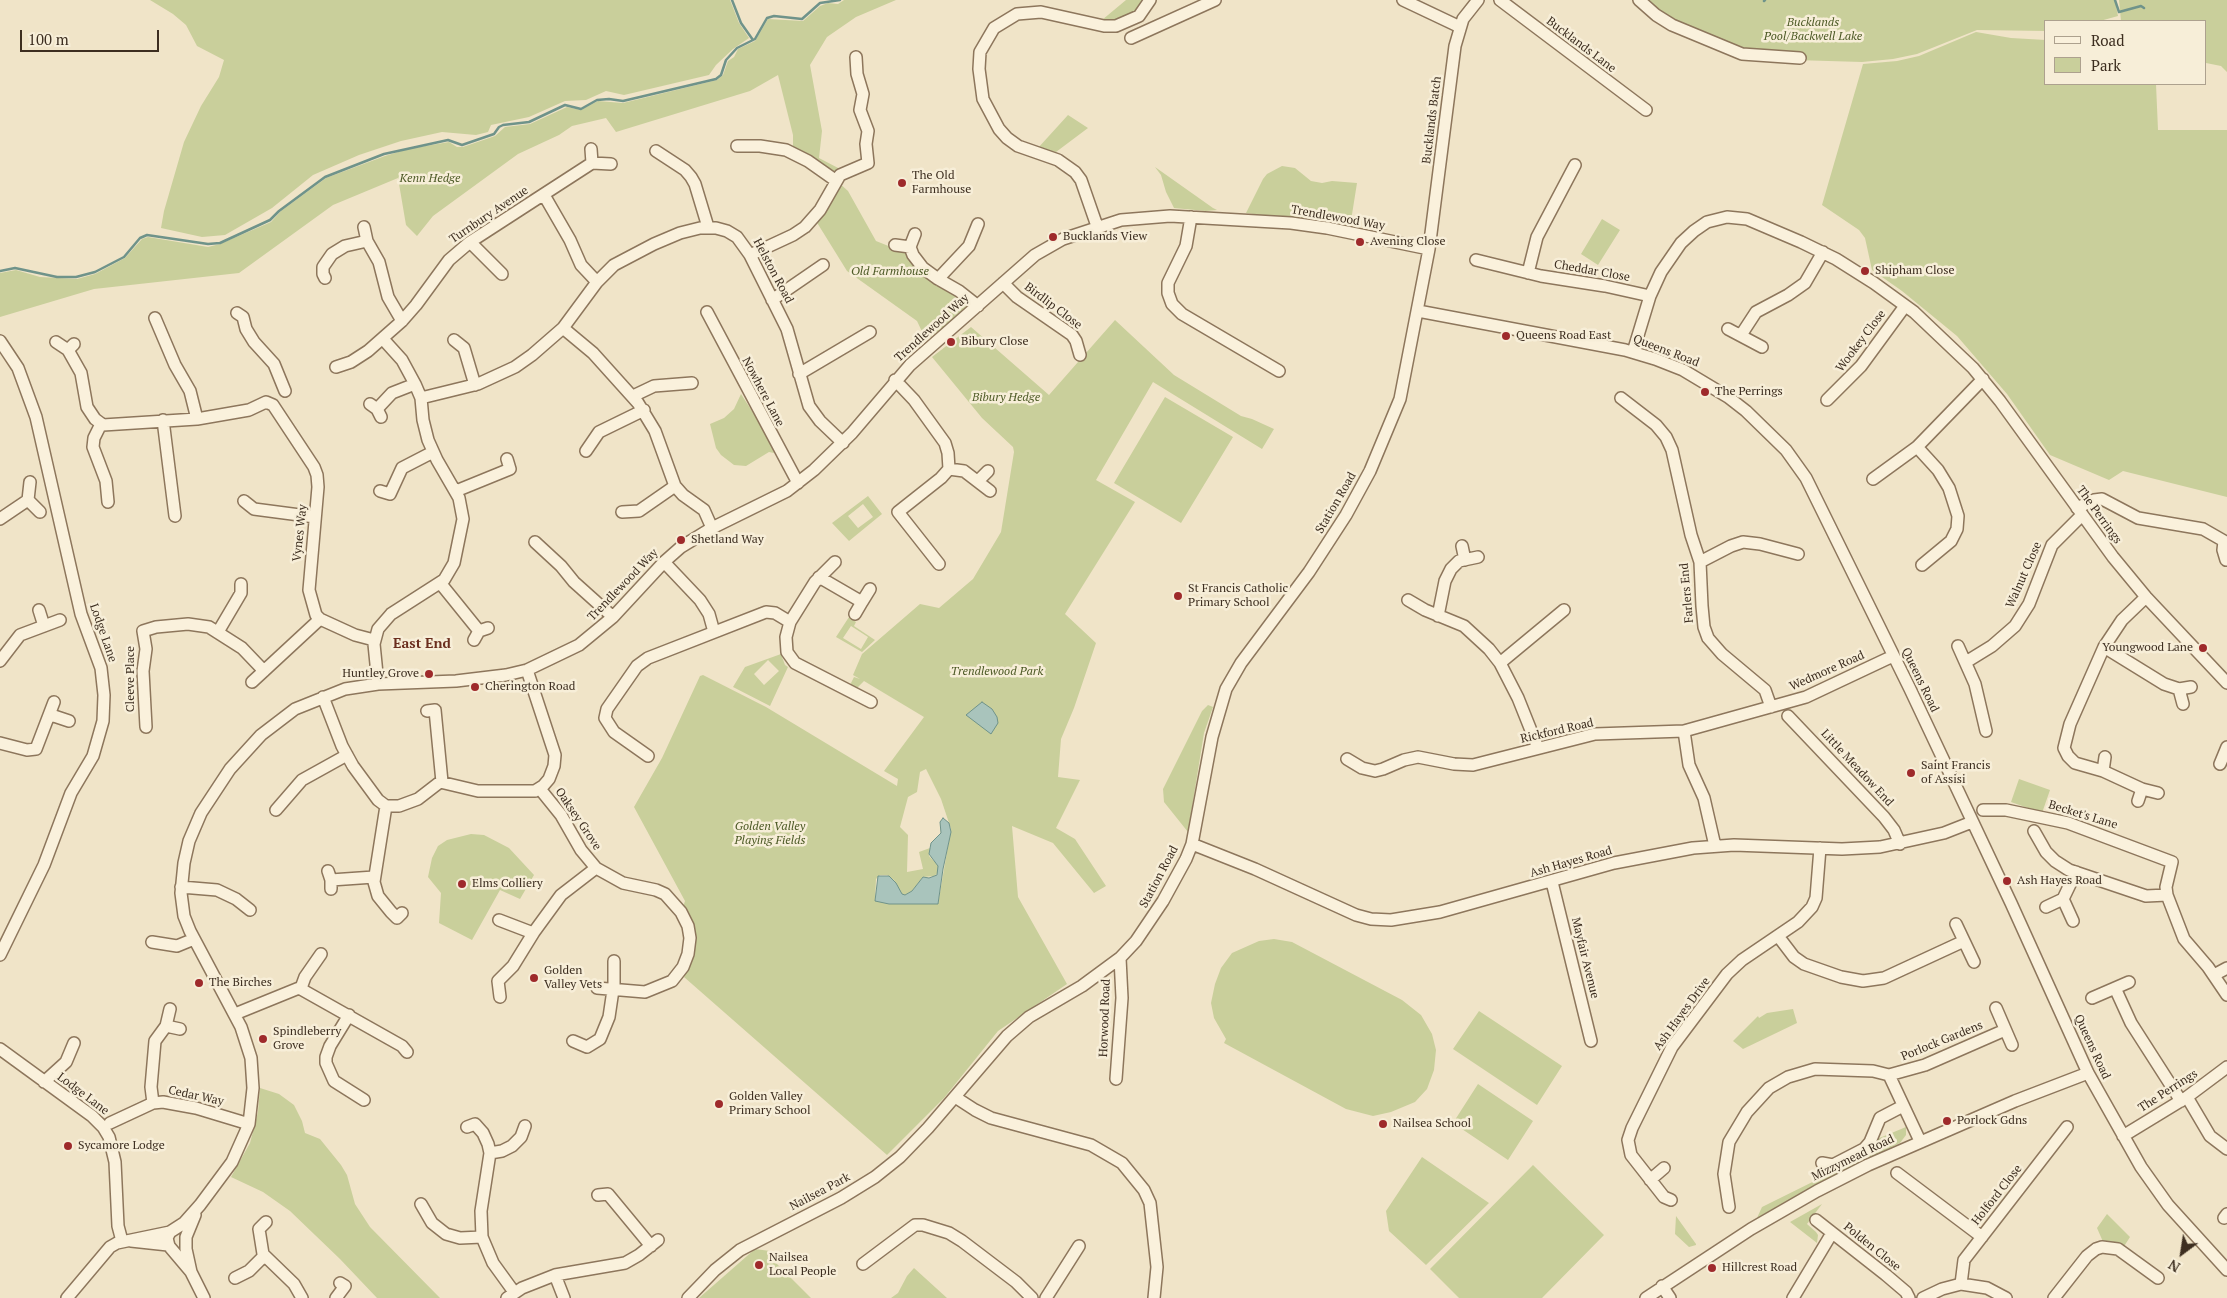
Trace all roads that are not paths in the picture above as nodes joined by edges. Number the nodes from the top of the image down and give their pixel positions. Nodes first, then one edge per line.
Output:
1 (1150, 0) edge
2 (1215, 0) edge
3 (1403, 0) edge
4 (1478, 0) edge
5 (1500, 0) edge
6 (1639, 0) edge
7 (1460, 27) junction
8 (1131, 38) dead end
9 (856, 57) dead end
10 (1800, 58) dead end
11 (1646, 110) dead end
12 (737, 146) dead end
13 (591, 149) dead end
14 (656, 151) dead end
15 (592, 164) junction
16 (611, 164) dead end
17 (1575, 173) dead end
18 (835, 180) junction
19 (544, 195) junction
20 (1191, 217) junction
21 (978, 224) dead end
22 (1098, 226) junction
23 (364, 227) dead end
24 (708, 228) junction
25 (914, 234) dead end
26 (367, 240) junction
27 (470, 242) junction
28 (895, 245) dead end
29 (910, 248) junction
30 (1429, 249) junction
31 (1823, 252) junction
32 (750, 255) junction
33 (1484, 259) dead end
34 (823, 265) dead end
35 (1528, 273) junction
36 (502, 274) dead end
37 (325, 278) dead end
38 (938, 280) junction
39 (597, 282) junction
40 (1003, 283) junction
41 (1650, 296) junction
42 (772, 300) junction
43 (978, 306) junction
44 (1905, 306) junction
45 (1418, 311) junction
46 (707, 312) dead end
47 (243, 315) dead end
48 (402, 321) junction
49 (155, 327) dead end
50 (563, 328) junction
51 (1728, 329) dead end
52 (1741, 335) junction
53 (865, 338) dead end
54 (383, 339) junction
55 (454, 340) dead end
56 (0, 341) edge
57 (56, 342) dead end
58 (1762, 346) dead end
59 (1633, 352) junction
60 (1080, 355) dead end
61 (341, 362) dead end
62 (1279, 371) dead end
63 (800, 374) junction
64 (1983, 379) junction
65 (895, 380) junction
66 (692, 383) dead end
67 (415, 384) junction
68 (475, 385) junction
69 (633, 396) junction
70 (421, 398) junction
71 (1621, 398) dead end
72 (1828, 400) dead end
73 (270, 403) junction
74 (376, 410) dead end
75 (644, 410) junction
76 (196, 418) junction
77 (164, 420) junction
78 (101, 424) junction
79 (843, 442) junction
80 (1917, 447) junction
81 (586, 451) dead end
82 (433, 452) junction
83 (507, 459) dead end
84 (949, 469) junction
85 (988, 471) dead end
86 (1874, 479) dead end
87 (978, 481) junction
88 (30, 482) dead end
89 (798, 483) junction
90 (675, 486) junction
91 (380, 491) dead end
92 (456, 491) junction
93 (990, 491) dead end
94 (28, 500) junction
95 (108, 502) dead end
96 (247, 507) dead end
97 (40, 512) dead end
98 (898, 512) junction
99 (2079, 512) junction
100 (175, 516) dead end
101 (628, 516) dead end
102 (315, 517) junction
103 (0, 519) edge
104 (888, 519) dead end
105 (712, 528) junction
106 (1792, 539) dead end
107 (2225, 539) edge
108 (543, 544) dead end
109 (1462, 546) dead end
110 (1940, 552) junction
111 (1478, 557) dead end
112 (1465, 560) junction
113 (2226, 560) edge
114 (664, 562) junction
115 (835, 562) dead end
116 (1700, 562) junction
117 (1948, 562) dead end
118 (939, 564) dead end
119 (1922, 565) dead end
120 (819, 577) junction
121 (441, 584) junction
122 (870, 589) dead end
123 (244, 591) dead end
124 (2146, 597) junction
125 (1408, 600) dead end
126 (862, 602) junction
127 (40, 610) dead end
128 (1564, 610) dead end
129 (855, 614) dead end
130 (1438, 616) junction
131 (613, 617) junction
132 (320, 619) junction
133 (60, 620) dead end
134 (790, 622) junction
135 (44, 626) junction
136 (143, 631) junction
137 (218, 632) junction
138 (714, 632) junction
139 (480, 633) dead end
140 (131, 635) dead end
141 (374, 640) junction
142 (1958, 646) dead end
143 (2104, 647) junction
144 (1893, 656) junction
145 (0, 661) edge
146 (1966, 662) junction
147 (1500, 663) junction
148 (527, 670) junction
149 (264, 671) junction
150 (252, 682) dead end
151 (2227, 683) edge
152 (378, 684) junction
153 (2191, 687) dead end
154 (2179, 689) junction
155 (323, 697) junction
156 (54, 702) dead end
157 (871, 702) dead end
158 (2183, 704) dead end
159 (1772, 707) junction
160 (427, 711) dead end
161 (51, 715) junction
162 (1788, 716) dead end
163 (69, 720) dead end
164 (1988, 723) dead end
165 (146, 726) dead end
166 (1684, 731) junction
167 (0, 743) edge
168 (1538, 748) junction
169 (347, 755) junction
170 (648, 756) dead end
171 (2105, 757) dead end
172 (1348, 764) dead end
173 (2103, 771) junction
174 (442, 782) junction
175 (540, 789) junction
176 (2142, 789) junction
177 (2158, 793) dead end
178 (2138, 801) dead end
179 (386, 806) junction
180 (276, 810) dead end
181 (1983, 810) dead end
182 (1972, 822) junction
183 (2039, 834) dead end
184 (1192, 844) junction
185 (1900, 844) junction
186 (1715, 846) junction
187 (1820, 848) junction
188 (596, 868) junction
189 (2076, 872) junction
190 (374, 878) junction
191 (330, 880) dead end
192 (1552, 882) junction
193 (182, 887) junction
194 (2167, 896) junction
195 (2063, 899) junction
196 (247, 904) dead end
197 (2046, 907) dead end
198 (402, 913) dead end
199 (499, 920) dead end
200 (2073, 921) dead end
201 (1956, 924) dead end
202 (533, 933) junction
203 (1778, 936) junction
204 (194, 939) junction
205 (158, 941) dead end
206 (1964, 941) junction
207 (0, 955) edge
208 (1120, 958) junction
209 (320, 960) dead end
210 (614, 961) dead end
211 (1974, 962) dead end
212 (2227, 968) edge
213 (2214, 975) junction
214 (2129, 982) dead end
215 (301, 988) junction
216 (596, 988) dead end
217 (2115, 988) junction
218 (613, 990) junction
219 (2227, 995) edge
220 (500, 997) dead end
221 (2092, 998) dead end
222 (1996, 1008) dead end
223 (170, 1009) dead end
224 (235, 1014) junction
225 (349, 1015) junction
226 (166, 1026) junction
227 (180, 1029) dead end
228 (2005, 1030) junction
229 (573, 1041) dead end
230 (1591, 1041) dead end
231 (406, 1045) dead end
232 (2012, 1045) dead end
233 (587, 1047) junction
234 (0, 1049) edge
235 (70, 1049) dead end
236 (590, 1059) dead end
237 (2227, 1067) edge
238 (2088, 1073) junction
239 (1889, 1075) junction
240 (1116, 1080) dead end
241 (44, 1082) junction
242 (955, 1097) junction
243 (2184, 1099) junction
244 (359, 1101) dead end
245 (153, 1103) junction
246 (1903, 1106) junction
247 (473, 1121) dead end
248 (526, 1122) dead end
249 (110, 1123) dead end
250 (249, 1124) junction
251 (2067, 1127) dead end
252 (2123, 1136) junction
253 (1920, 1141) junction
254 (2227, 1148) edge
255 (490, 1153) junction
256 (1822, 1163) dead end
257 (1664, 1168) dead end
258 (1902, 1173) dead end
259 (1650, 1180) junction
260 (606, 1191) dead end
261 (1670, 1200) dead end
262 (419, 1202) dead end
263 (200, 1205) junction
264 (1729, 1207) dead end
265 (1816, 1220) dead end
266 (258, 1225) dead end
267 (172, 1231) junction
268 (1832, 1233) junction
269 (482, 1237) junction
270 (1982, 1237) junction
271 (186, 1239) junction
272 (125, 1241) junction
273 (170, 1246) junction
274 (1074, 1248) dead end
275 (264, 1256) junction
276 (2156, 1262) dead end
277 (863, 1264) dead end
278 (2227, 1270) edge
279 (192, 1272) junction
280 (555, 1275) junction
281 (242, 1277) dead end
282 (340, 1283) dead end
283 (1961, 1284) junction
284 (1662, 1286) junction
285 (510, 1295) edge
286 (67, 1298) edge
287 (204, 1298) edge
288 (302, 1298) edge
289 (336, 1298) edge
290 (564, 1298) edge
291 (688, 1298) edge
292 (1032, 1298) edge
293 (1046, 1298) edge
294 (1154, 1298) edge
295 (1646, 1298) edge
296 (1670, 1298) edge
297 (1793, 1298) edge
298 (1909, 1298) edge
299 (1923, 1298) edge
300 (2006, 1298) edge
301 (2054, 1298) edge

1 - 22 street
2 - 8 street
3 - 7 street
4 - 7 street, Bucklands Batch
5 - 11 street, Bucklands Lane
6 - 10 street
7 - 30 street, Bucklands Batch
9 - 18 street
12 - 18 street
13 - 15 street
14 - 24 street
15 - 16 street
15 - 19 street, Turnbury Avenue
17 - 35 street
18 - 32 street
19 - 27 street, Turnbury Avenue
19 - 39 street, Turnbury Avenue
20 - 22 street, Trendlewood Way
20 - 30 street, Trendlewood Way
20 - 62 street
21 - 38 street
22 - 40 street, Trendlewood Way
23 - 26 street
24 - 32 street, Helston Road
24 - 39 street, Helston Road
25 - 29 street
26 - 37 street
26 - 48 street
27 - 36 street
27 - 48 street, Turnbury Avenue
28 - 29 street
29 - 38 street
30 - 45 street, Station Road
31 - 41 street, The Perrings
31 - 44 street, The Perrings
31 - 52 street
32 - 42 street, Helston Road
33 - 35 street, Cheddar Close
34 - 42 street
35 - 41 street, Cheddar Close
38 - 43 street
39 - 50 street, Helston Road
40 - 43 street, Trendlewood Way
40 - 60 street, Birdlip Close
41 - 59 street, The Perrings
42 - 63 street, Helston Road
43 - 65 street, Trendlewood Way
44 - 64 street, The Perrings
44 - 72 street, Wookey Close
45 - 59 street, Queens Road
45 - 184 street, Station Road
46 - 89 street, Nowhere Lane
47 - 73 street
48 - 54 street, Turnbury Avenue
49 - 76 street
50 - 68 street, Helston Road
50 - 69 street
51 - 52 street
52 - 58 street
53 - 63 street
54 - 61 street, Turnbury Avenue
54 - 67 street
55 - 68 street
56 - 207 street, Lodge Lane
57 - 78 street
59 - 144 street, Queens Road
63 - 79 street, Helston Road
64 - 80 street
64 - 99 street, The Perrings
65 - 79 street, Trendlewood Way
65 - 84 street
66 - 69 street
67 - 70 street
67 - 74 street
68 - 70 street, Helston Road
69 - 75 street
70 - 82 street
71 - 116 street, Farlers End
73 - 76 street
73 - 102 street, Vynes Way
75 - 81 street
75 - 90 street
76 - 77 street
77 - 78 street
77 - 100 street
78 - 95 street
79 - 89 street, Trendlewood Way
80 - 86 street
80 - 110 street
82 - 91 street
82 - 92 street
83 - 92 street
84 - 87 street
84 - 98 street
85 - 87 street
87 - 93 street
88 - 94 street
89 - 105 street, Trendlewood Way
90 - 101 street
90 - 105 street
92 - 121 street
94 - 97 street
94 - 103 street
96 - 102 street
98 - 104 street
98 - 118 street
99 - 107 street
99 - 124 street, The Perrings
99 - 146 street, Walnut Close
102 - 132 street, Vynes Way
105 - 114 street, Trendlewood Way
106 - 116 street
107 - 113 street
108 - 131 street
109 - 112 street
110 - 117 street
110 - 119 street
111 - 112 street
112 - 130 street
114 - 131 street, Trendlewood Way
114 - 138 street
115 - 120 street
116 - 159 street, Farlers End
120 - 126 street
120 - 134 street
121 - 139 street
121 - 141 street
122 - 126 street
123 - 137 street
124 - 143 street
124 - 151 street, The Perrings
125 - 130 street
126 - 129 street
127 - 135 street
128 - 147 street
130 - 147 street
131 - 148 street, Trendlewood Way
132 - 141 street
132 - 149 street
133 - 135 street
134 - 138 street
134 - 157 street
135 - 145 street
136 - 137 street, Cleeve Place
136 - 140 street, Cleeve Place
136 - 165 street, Cleeve Place
137 - 149 street, Cleeve Place
138 - 170 street
141 - 152 street
142 - 146 street
143 - 154 street
143 - 173 street
144 - 159 street, Wedmore Road
144 - 182 street, Queens Road
146 - 164 street
147 - 168 street
148 - 152 street, Trendlewood Way
148 - 175 street
149 - 150 street
152 - 155 street, Trendlewood Way
153 - 154 street
154 - 158 street
155 - 169 street
155 - 193 street, Trendlewood Way
156 - 161 street
159 - 166 street, Rickford Road
160 - 174 street
161 - 163 street
161 - 167 street
162 - 185 street, Little Meadow End
166 - 168 street, Rickford Road
166 - 186 street
168 - 172 street, Rickford Road
169 - 179 street
169 - 180 street
171 - 173 street
173 - 176 street
174 - 175 street
174 - 179 street
175 - 188 street, Oaksey Grove
176 - 177 street
176 - 178 street
179 - 190 street
181 - 194 street, Becket's Lane
182 - 185 street, Ash Hayes Road
182 - 238 street, Queens Road
183 - 189 street
184 - 192 street, Ash Hayes Road
184 - 208 street, Station Road
185 - 187 street, Ash Hayes Road
186 - 187 street, Ash Hayes Road
186 - 192 street, Ash Hayes Road
187 - 203 street, Ash Hayes Drive
188 - 202 street
188 - 218 street, Oaksey Grove
189 - 194 street
189 - 195 street
190 - 191 street
190 - 198 street
192 - 230 street, Mayfair Avenue
193 - 196 street
193 - 204 street, Trendlewood Way
194 - 213 street
195 - 197 street
195 - 200 street
199 - 202 street
201 - 206 street
202 - 220 street
203 - 206 street
203 - 259 street, Ash Hayes Drive
204 - 205 street
204 - 224 street, Trendlewood Way
206 - 211 street
208 - 240 street, Horwood Road
208 - 242 street, Station Road
209 - 215 street
210 - 218 street
212 - 213 street
213 - 219 street
214 - 217 street
215 - 224 street
215 - 225 street
216 - 218 street, Oaksey Grove
217 - 221 street
217 - 243 street
218 - 233 street
222 - 228 street, Porlock Gardens
223 - 226 street
224 - 250 street, Trendlewood Way
225 - 231 street
225 - 244 street
226 - 227 street
226 - 245 street
228 - 232 street, Porlock Gardens
228 - 239 street, Porlock Gardens
229 - 233 street
233 - 236 street
234 - 241 street, Lodge Lane
235 - 241 street
237 - 243 street, The Perrings
238 - 252 street, Queens Road
238 - 253 street, Mizzymead Road
239 - 246 street, Porlock Gardens
239 - 264 street, Porlock Gardens
241 - 272 street, Lodge Lane
242 - 291 street, Nailsea Park
242 - 294 street
243 - 252 street, The Perrings
243 - 254 street
245 - 249 street, Cedar Way
245 - 250 street, Cedar Way
246 - 253 street, Porlock Gardens
246 - 256 street
247 - 255 street
248 - 255 street
250 - 263 street, Trendlewood Way
251 - 270 street, Holford Close
252 - 278 street, Queens Road
253 - 284 street, Mizzymead Road
255 - 269 street
257 - 259 street
258 - 270 street
259 - 261 street, Ash Hayes Drive
260 - 280 street
262 - 269 street
263 - 267 street
263 - 271 street
265 - 268 street, Polden Close
266 - 275 street
267 - 271 street
267 - 272 street
267 - 273 street
268 - 297 street
268 - 298 street, Polden Close
269 - 285 street
270 - 283 street, Holford Close
271 - 273 street
271 - 279 street
272 - 273 street
272 - 286 street
273 - 279 street
274 - 293 street
275 - 281 street
275 - 288 street
276 - 301 street
277 - 292 street
279 - 287 street
280 - 285 street
280 - 290 street
282 - 289 street
283 - 299 street
283 - 300 street
284 - 295 street, Mizzymead Road
284 - 296 street

